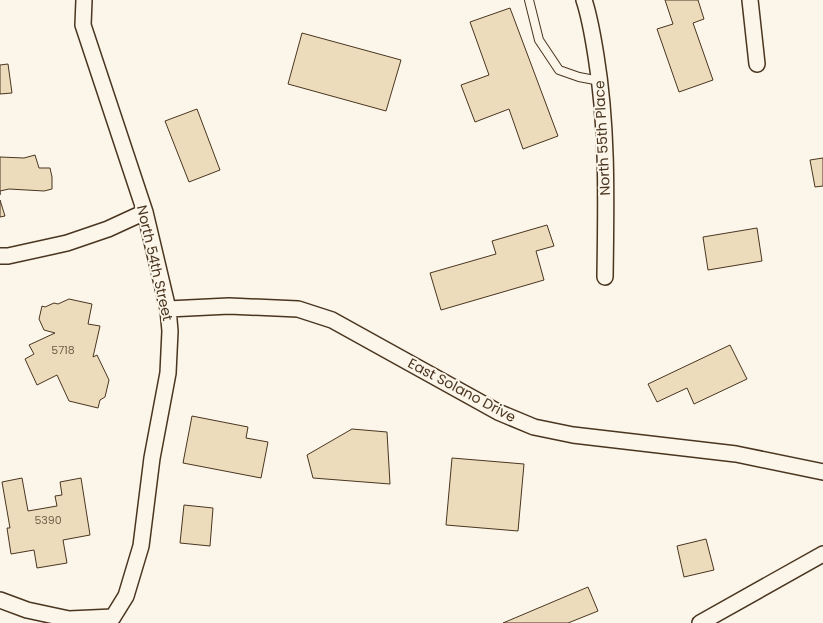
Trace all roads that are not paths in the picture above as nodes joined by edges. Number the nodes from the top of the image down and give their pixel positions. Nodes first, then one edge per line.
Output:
1 (84, 0) edge
2 (529, 0) edge
3 (584, 0) edge
4 (750, 0) edge
5 (757, 64) dead end
6 (600, 81) junction
7 (145, 212) junction
8 (0, 256) edge
9 (605, 277) dead end
10 (168, 309) junction
11 (823, 472) edge
12 (823, 554) edge
13 (0, 600) edge
14 (700, 623) edge

1 - 7 street, North 54th Street
2 - 6 lane
3 - 6 street, North 55th Place
4 - 5 street
6 - 9 street, North 55th Place
7 - 8 street
7 - 10 street, North 54th Street
10 - 11 street, East Solano Drive
10 - 13 street, North 54th Street
12 - 14 street

